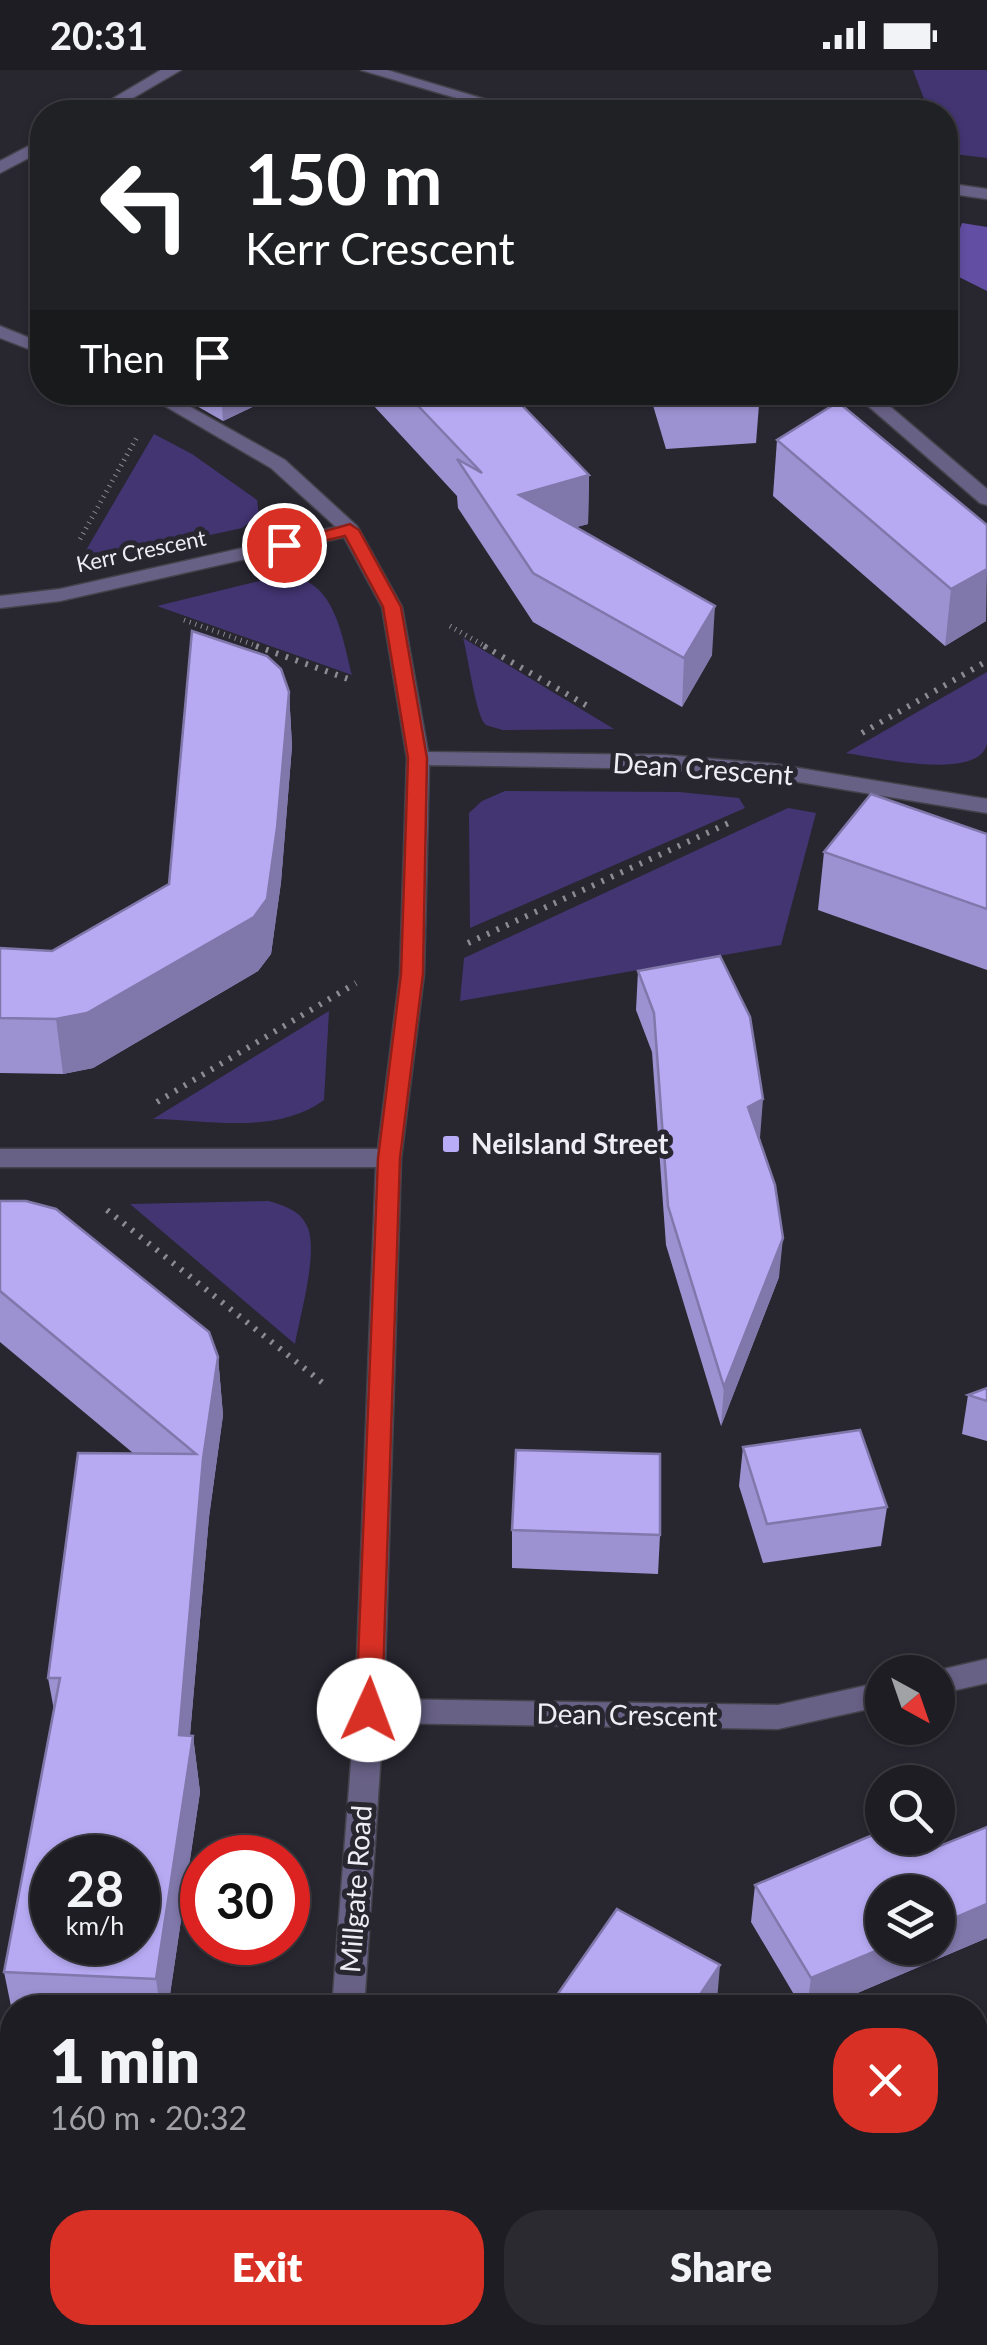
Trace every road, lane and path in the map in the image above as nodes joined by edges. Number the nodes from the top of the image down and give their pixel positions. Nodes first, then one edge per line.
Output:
1 (172, 70) edge
2 (369, 70) edge
3 (119, 100) edge
4 (477, 100) edge
5 (30, 151) edge
6 (0, 168) edge
7 (958, 190) edge
8 (987, 194) edge
9 (0, 331) edge
10 (30, 343) edge
11 (149, 405) edge
12 (174, 405) edge
13 (876, 405) edge
14 (987, 499) edge
15 (350, 530) junction
16 (380, 586) junction
17 (93, 588) junction
18 (48, 596) junction
19 (0, 602) edge
20 (987, 661) edge
21 (408, 701) junction
22 (600, 714) dead end
23 (418, 758) junction
24 (804, 776) junction
25 (987, 806) edge
26 (412, 959) junction
27 (146, 1108) dead end
28 (0, 1158) edge
29 (389, 1158) junction
30 (43, 1159) junction
31 (379, 1429) junction
32 (987, 1671) edge
33 (955, 1678) edge
34 (865, 1698) edge
35 (369, 1710) junction
36 (349, 1995) edge

1 - 3 street
2 - 4 street
5 - 6 street
7 - 8 street
9 - 10 street
11 - 18 path
12 - 15 street, Millgate Road
13 - 14 street
15 - 16 street, Millgate Road
15 - 17 street, Kerr Crescent
16 - 21 street, Millgate Road
16 - 22 path
17 - 18 street, Kerr Crescent
17 - 21 path
18 - 19 street, Kerr Crescent
20 - 24 path
21 - 23 street, Millgate Road
23 - 24 street, Dean Crescent
23 - 26 street, Millgate Road
24 - 25 street, Dean Crescent
24 - 26 path
26 - 27 path
26 - 29 street, Millgate Road
28 - 30 street
29 - 30 street
29 - 31 street, Millgate Road
30 - 31 path
31 - 35 street, Millgate Road
32 - 33 street
34 - 35 street, Dean Crescent
35 - 36 street, Millgate Road

